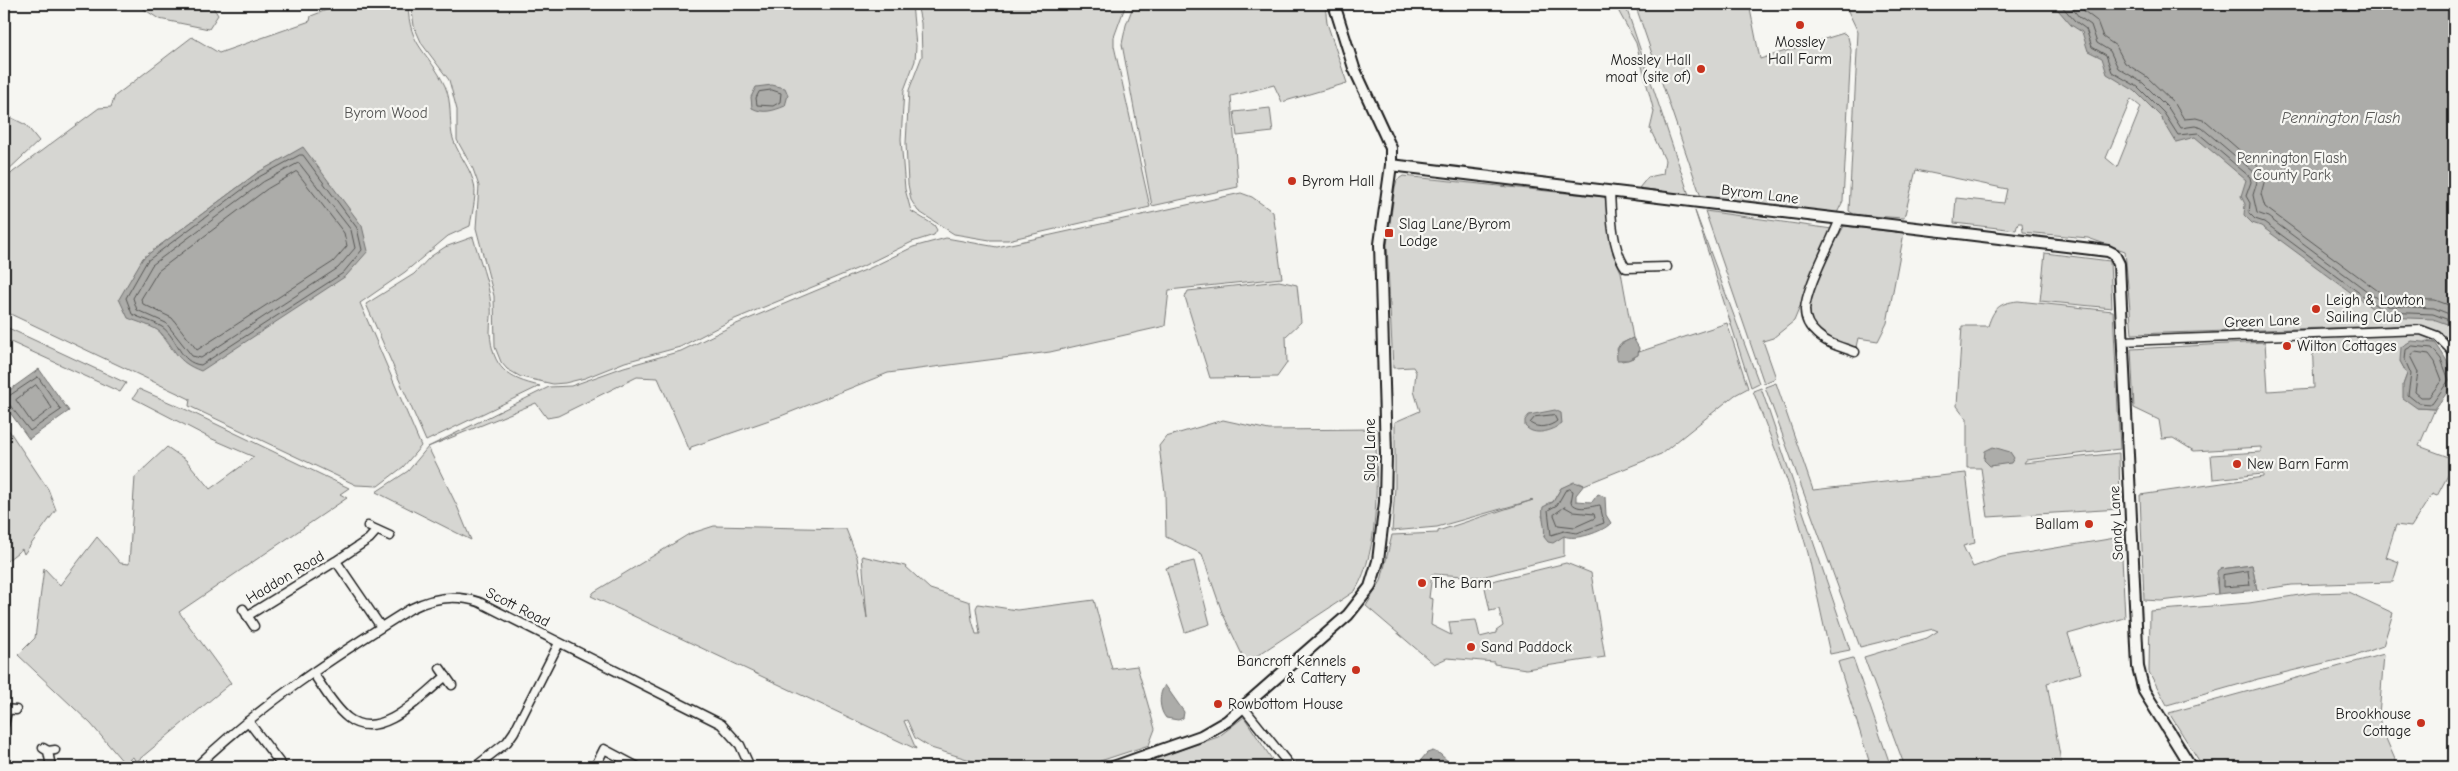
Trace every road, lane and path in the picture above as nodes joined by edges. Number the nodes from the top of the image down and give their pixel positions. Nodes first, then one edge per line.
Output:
1 (1334, 4) edge
2 (1391, 165) junction
3 (1610, 191) junction
4 (1840, 219) junction
5 (2119, 264) joint
6 (1667, 267) dead end
7 (2122, 341) junction
8 (1855, 352) dead end
9 (2454, 353) edge
10 (368, 526) dead end
11 (377, 530) junction
12 (390, 536) dead end
13 (336, 561) junction
14 (254, 626) dead end
15 (381, 627) junction
16 (559, 643) junction
17 (440, 668) dead end
18 (312, 673) junction
19 (446, 676) junction
20 (452, 685) dead end
21 (1243, 707) junction
22 (6, 710) edge
23 (16, 710) dead end
24 (248, 721) junction
25 (4, 724) edge
26 (49, 750) dead end
27 (51, 767) edge
28 (196, 767) edge
29 (282, 767) edge
30 (476, 767) edge
31 (595, 767) edge
32 (638, 767) edge
33 (750, 767) edge
34 (1113, 767) edge
35 (1291, 767) edge
36 (2191, 767) edge

1 - 2 street, Slag Lane
2 - 3 street, Byrom Lane
2 - 21 street, Slag Lane
3 - 4 street, Byrom Lane
3 - 6 street
4 - 5 street, Byrom Lane
4 - 8 street
5 - 7 street, Sandy Lane
7 - 9 street, Green Lane
7 - 36 street, Sandy Lane
10 - 11 street
11 - 12 street
11 - 13 street, Haddon Road
13 - 14 street, Haddon Road
13 - 15 street, Haddon Road
15 - 16 street, Scott Road
15 - 18 street, Scott Road
16 - 30 street
16 - 33 street, Scott Road
17 - 19 street
18 - 19 street
18 - 24 street, Scott Road
19 - 20 street
21 - 34 street, Slag Lane
21 - 35 street
22 - 23 street
22 - 25 street
24 - 28 street, Scott Road
24 - 29 street
26 - 27 street
31 - 32 street

